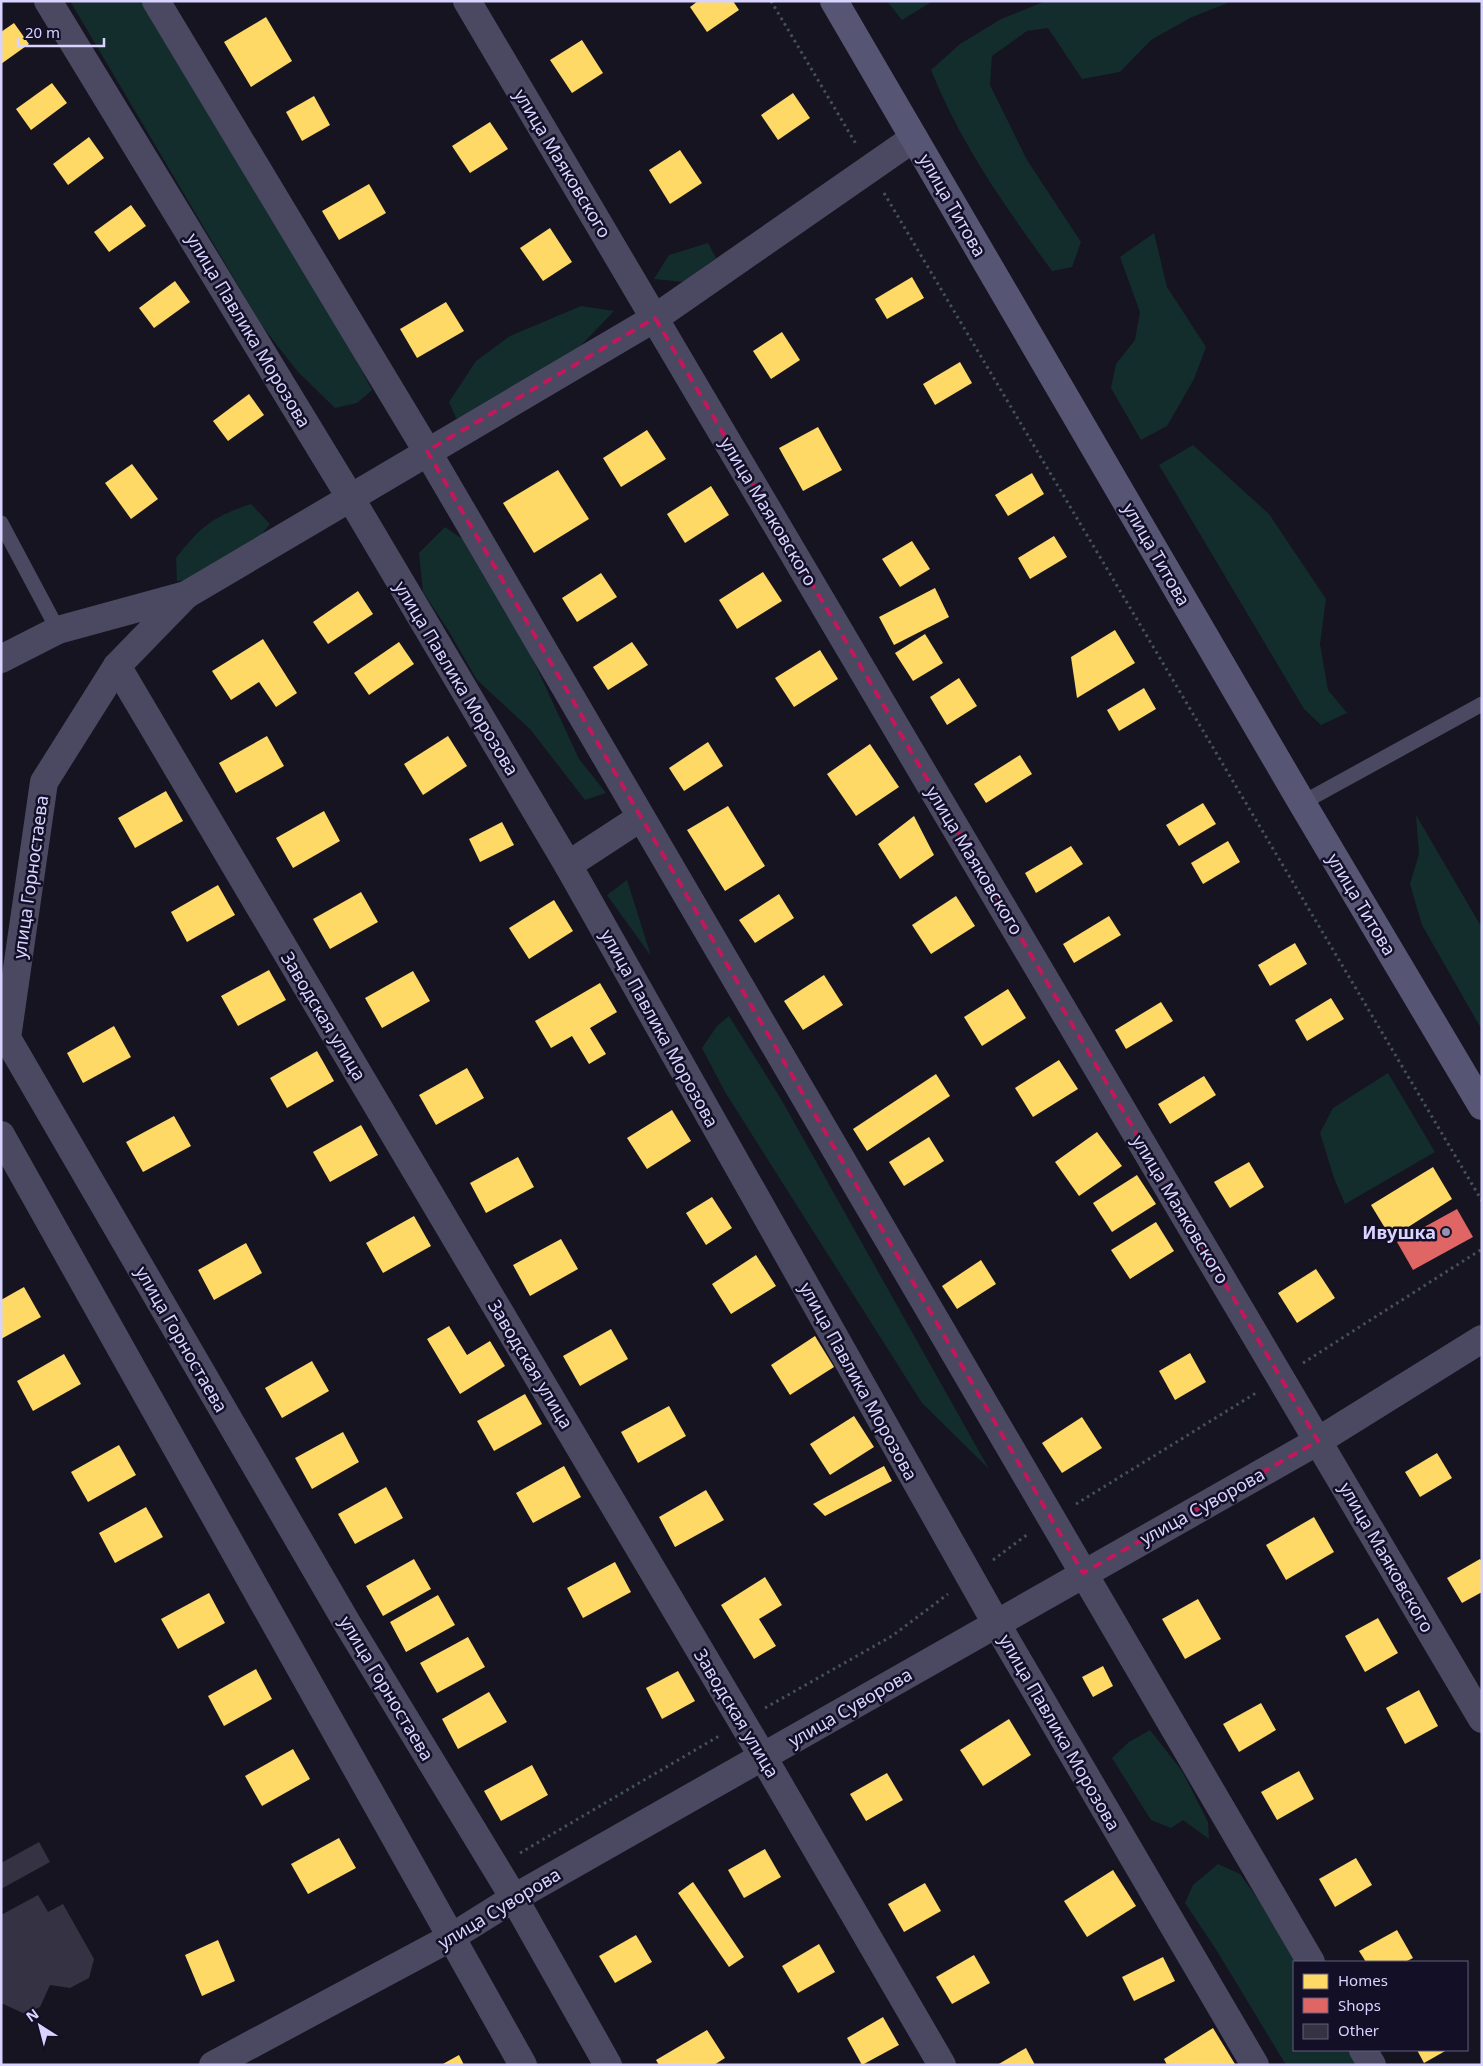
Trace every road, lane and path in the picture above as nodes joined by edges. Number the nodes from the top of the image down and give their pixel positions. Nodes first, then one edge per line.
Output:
1 (48, 1) edge
2 (156, 1) edge
3 (467, 1) edge
4 (771, 1) edge
5 (834, 1) edge
6 (914, 138) junction
7 (870, 169) junction
8 (655, 318) junction
9 (427, 451) junction
10 (350, 497) junction
11 (1, 523) edge
12 (186, 595) junction
13 (58, 630) junction
14 (1, 659) edge
15 (117, 666) junction
16 (1482, 704) edge
17 (1302, 803) junction
18 (640, 818) junction
19 (568, 865) junction
20 (4, 1032) edge
21 (1482, 1106) edge
22 (1, 1135) edge
23 (1482, 1201) edge
24 (1482, 1340) edge
25 (1318, 1441) junction
26 (1082, 1574) junction
27 (996, 1623) junction
28 (1482, 1719) edge
29 (763, 1757) junction
30 (514, 1898) junction
31 (450, 1938) junction
32 (1310, 1961) edge
33 (1364, 2051) edge
34 (213, 2065) edge
35 (523, 2065) edge
36 (608, 2065) edge
37 (942, 2065) edge
38 (1255, 2065) edge
39 (1372, 2065) edge

1 - 10 street, улица Павлика Морозова
2 - 9 street
3 - 8 street, улица Маяковского
4 - 7 path
5 - 6 main road, улица Титова
6 - 7 street
6 - 17 main road, улица Титова
7 - 8 street
7 - 23 path
8 - 9 street
8 - 25 street, улица Маяковского
9 - 10 street
9 - 18 street
10 - 12 street
10 - 19 street, улица Павлика Морозова
11 - 13 lane
12 - 13 street
12 - 15 street, улица Горностаева
13 - 14 street
15 - 20 street, улица Горностаева
15 - 29 street, Заводская улица
16 - 17 lane
17 - 21 main road, улица Титова
18 - 19 street
18 - 26 street
19 - 27 street, улица Павлика Морозова
20 - 30 street, улица Горностаева
22 - 31 street
24 - 25 street, улица Суворова
25 - 26 street, улица Суворова
25 - 28 street, улица Маяковского
26 - 27 street, улица Суворова
26 - 32 street
27 - 29 street, улица Суворова
27 - 38 street, улица Павлика Морозова
29 - 30 street, улица Суворова
29 - 37 street, Заводская улица
30 - 31 street, улица Суворова
30 - 36 street, улица Горностаева
31 - 34 street, улица Суворова
31 - 35 street
33 - 39 street

